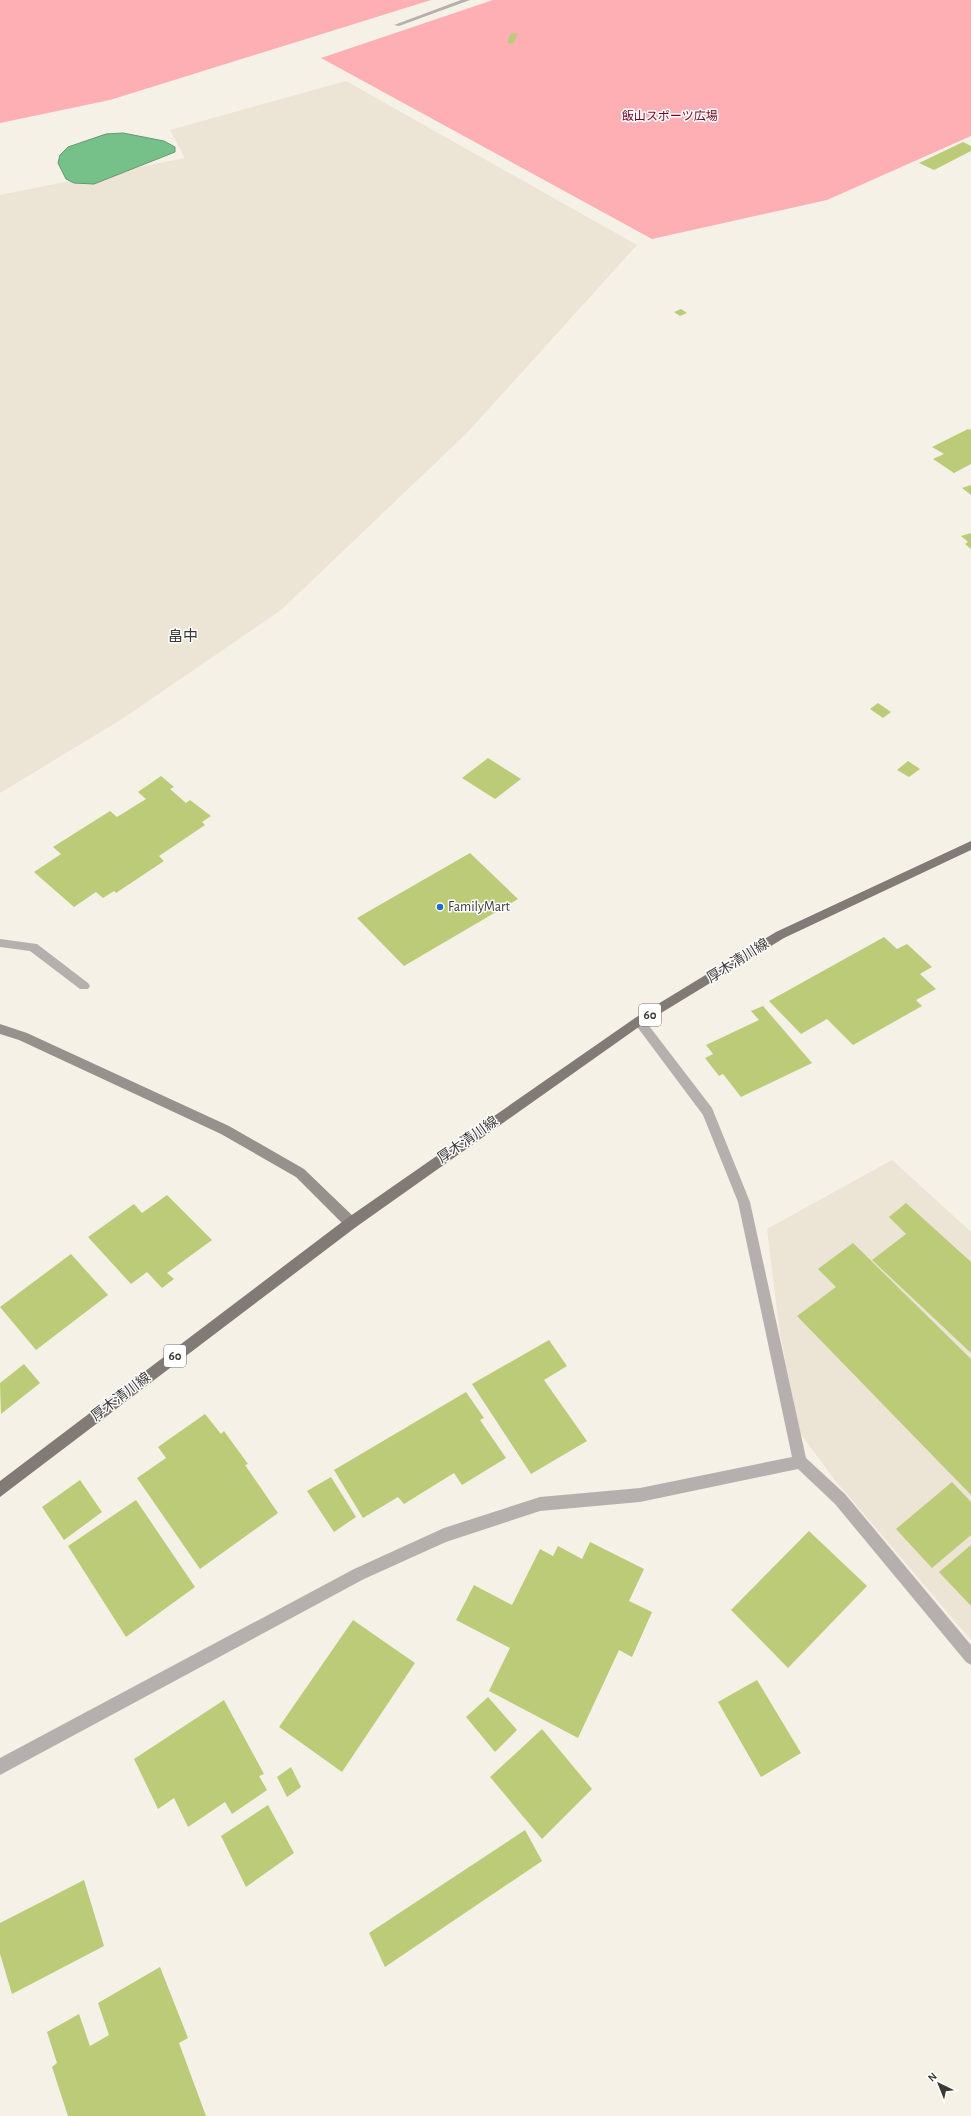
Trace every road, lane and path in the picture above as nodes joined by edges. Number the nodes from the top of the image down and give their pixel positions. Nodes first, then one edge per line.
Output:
1 (467, 0) edge
2 (397, 25) dead end
3 (971, 845) edge
4 (0, 943) edge
5 (84, 986) dead end
6 (639, 1021) junction
7 (0, 1029) edge
8 (351, 1223) junction
9 (800, 1462) junction
10 (0, 1490) edge
11 (971, 1657) edge
12 (0, 1767) edge

1 - 2 street
3 - 6 main road, 厚木清川線 / 60
4 - 5 street
6 - 8 main road, 厚木清川線 / 60
6 - 9 street
7 - 8 street
8 - 10 main road, 厚木清川線 / 60
9 - 11 street
9 - 12 street

